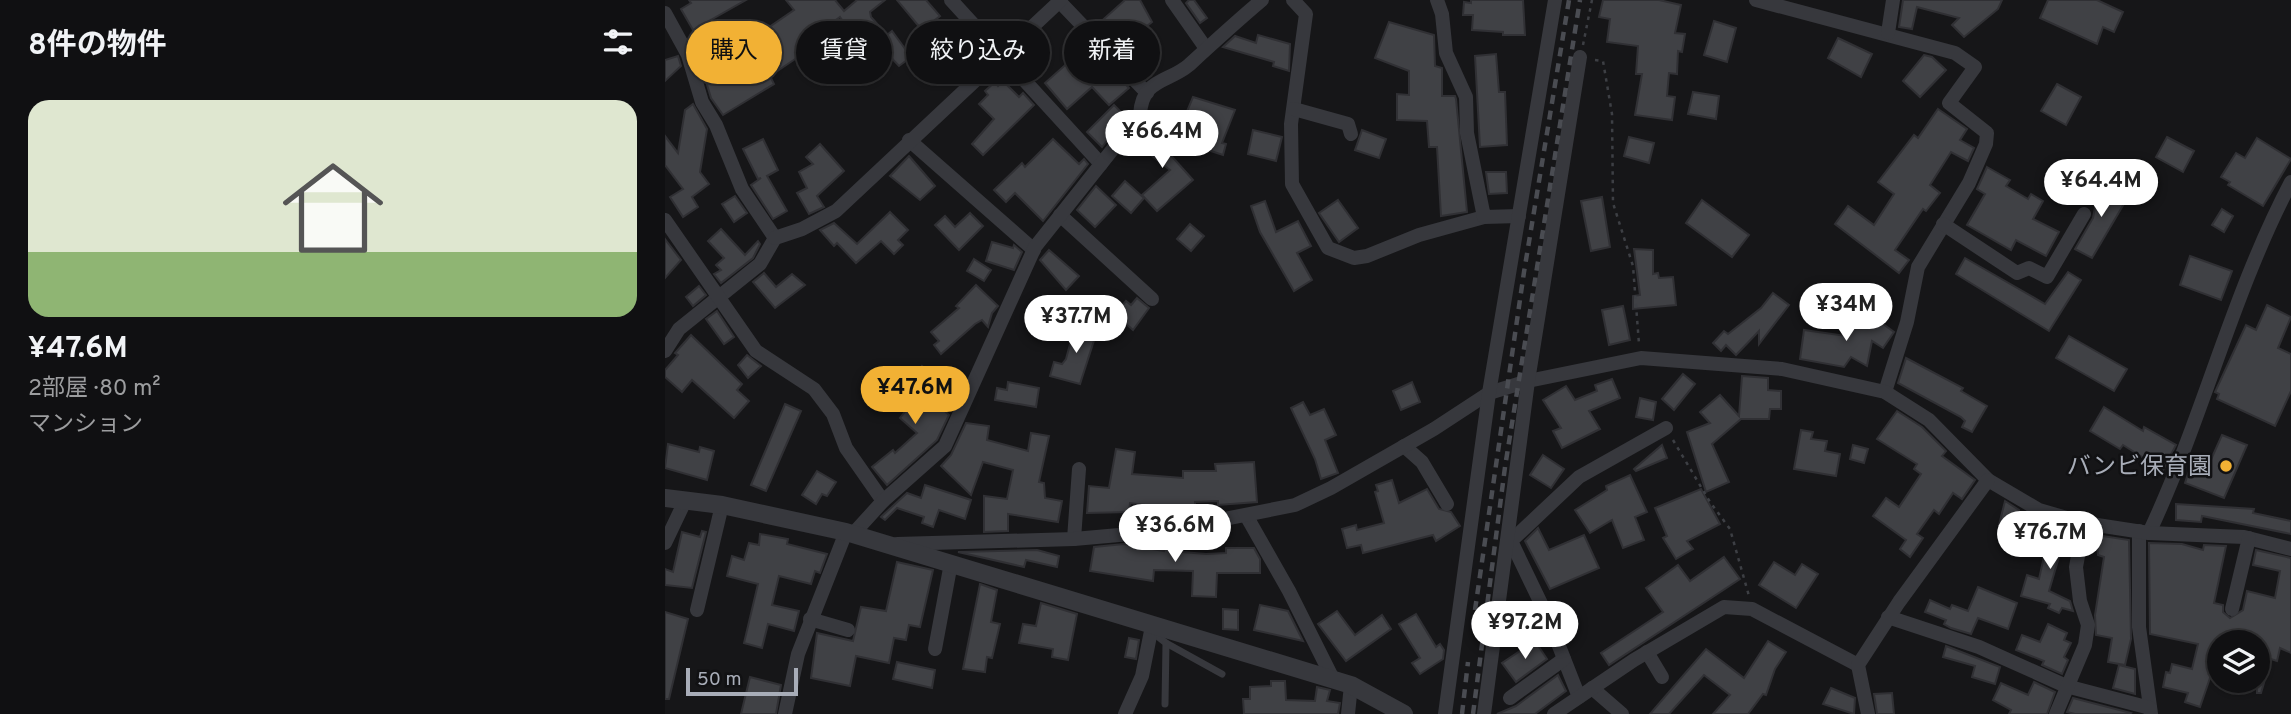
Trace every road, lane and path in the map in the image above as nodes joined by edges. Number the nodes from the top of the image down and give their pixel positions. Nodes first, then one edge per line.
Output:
1 (951, 0) edge
2 (1059, 0) edge
3 (1171, 0) edge
4 (1262, 0) edge
5 (1293, 0) edge
6 (1437, 0) edge
7 (1555, 0) edge
8 (1592, 0) edge
9 (1756, 0) edge
10 (1893, 0) edge
11 (665, 13) edge
12 (969, 21) edge
13 (1038, 21) edge
14 (1888, 33) junction
15 (1205, 47) junction
16 (1580, 57) junction
17 (971, 84) edge
18 (1026, 84) edge
19 (1147, 93) junction
20 (1294, 109) junction
21 (1351, 134) dead end
22 (909, 140) junction
23 (1101, 164) junction
24 (2291, 182) edge
25 (2285, 211) edge
26 (2084, 214) dead end
27 (1061, 215) junction
28 (1519, 216) junction
29 (1484, 217) junction
30 (665, 220) edge
31 (1943, 223) junction
32 (775, 238) junction
33 (1034, 250) junction
34 (719, 297) junction
35 (1152, 299) dead end
36 (666, 346) edge
37 (1641, 358) junction
38 (1528, 381) junction
39 (1489, 393) junction
40 (1885, 393) junction
41 (1666, 428) joint
42 (1406, 449) junction
43 (1079, 468) dead end
44 (1988, 480) junction
45 (665, 498) edge
46 (685, 501) junction
47 (883, 501) junction
48 (1447, 504) dead end
49 (722, 505) junction
50 (1247, 517) junction
51 (2084, 523) junction
52 (2144, 532) junction
53 (850, 533) junction
54 (2249, 538) junction
55 (1074, 539) junction
56 (665, 543) edge
57 (885, 544) junction
58 (2291, 549) edge
59 (951, 563) junction
60 (1752, 609) junction
61 (2232, 609) dead end
62 (697, 610) dead end
63 (1888, 617) junction
64 (810, 619) junction
65 (1152, 629) junction
66 (848, 630) dead end
67 (1166, 643) junction
68 (935, 649) dead end
69 (1647, 652) junction
70 (1564, 659) junction
71 (1858, 665) junction
72 (1222, 674) dead end
73 (1662, 677) dead end
74 (1333, 679) junction
75 (1351, 685) junction
76 (2066, 686) junction
77 (1592, 688) junction
78 (1579, 697) junction
79 (1510, 698) dead end
80 (1165, 704) dead end
81 (2150, 711) edge
82 (785, 714) edge
83 (1125, 714) edge
84 (1348, 714) edge
85 (1404, 714) edge
86 (1445, 714) edge
87 (1484, 714) edge
88 (1554, 714) edge
89 (1622, 714) edge
90 (1868, 714) edge
91 (2056, 714) edge

1 - 12 street
2 - 13 street
2 - 19 street
3 - 15 street
4 - 15 street
5 - 20 street
6 - 29 street
7 - 28 street
8 - 16 path
9 - 14 street
10 - 14 street
11 - 32 street
14 - 31 street
15 - 19 street
16 - 37 path
16 - 38 street
17 - 22 street
18 - 23 street
19 - 23 street
20 - 21 street
20 - 29 street
22 - 32 street
22 - 33 street
23 - 27 street
24 - 25 street
25 - 52 street
26 - 31 street
27 - 33 street
27 - 35 street
28 - 29 street
28 - 39 street
30 - 34 street
31 - 40 street
32 - 34 street
33 - 47 street
34 - 36 street
34 - 47 street
37 - 38 street
37 - 40 street
38 - 39 street
38 - 87 street
39 - 42 street
39 - 86 street
40 - 44 street
41 - 60 path
41 - 70 street
42 - 48 street
42 - 50 street
43 - 55 street
44 - 51 street
44 - 63 street
45 - 46 street
46 - 49 street
46 - 56 street
47 - 53 street
49 - 53 street
49 - 62 street
50 - 55 street
50 - 74 street
51 - 52 street
51 - 76 street
52 - 54 street
52 - 81 street
53 - 57 street
53 - 64 street
54 - 58 street
54 - 61 street
55 - 57 street
57 - 59 street
59 - 65 street
59 - 68 street
60 - 69 street
60 - 71 street
63 - 71 street
63 - 76 street
64 - 66 street
64 - 82 street
65 - 67 lane
65 - 74 street
65 - 83 street
67 - 72 lane
67 - 80 lane
69 - 73 street
69 - 77 street
70 - 78 street
70 - 79 street
71 - 90 street
74 - 75 street
75 - 84 street
75 - 85 street
76 - 81 street
76 - 91 street
77 - 78 street
77 - 89 street
78 - 88 street

